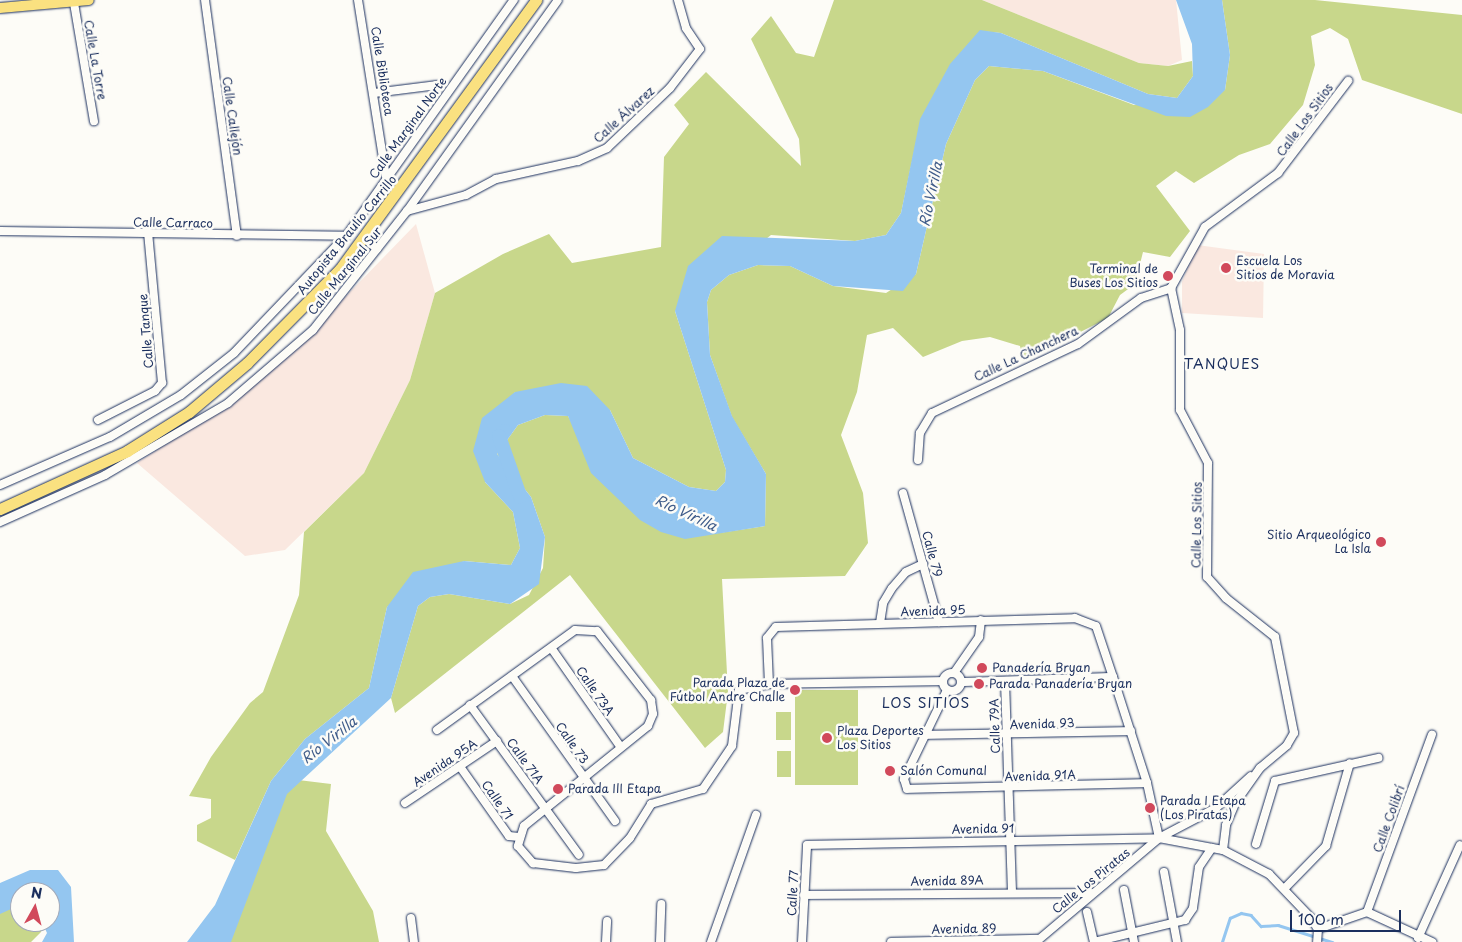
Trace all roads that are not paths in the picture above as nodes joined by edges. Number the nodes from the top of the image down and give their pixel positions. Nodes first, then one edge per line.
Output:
1 (89, 0) edge
2 (205, 0) edge
3 (358, 0) edge
4 (514, 0) edge
5 (536, 0) edge
6 (558, 0) edge
7 (678, 0) edge
8 (74, 3) junction
9 (0, 8) edge
10 (1348, 81) dead end
11 (438, 86) dead end
12 (374, 93) junction
13 (94, 120) dead end
14 (386, 176) junction
15 (407, 212) junction
16 (0, 231) edge
17 (148, 233) junction
18 (237, 236) junction
19 (346, 236) junction
20 (364, 238) junction
21 (377, 249) junction
22 (1172, 288) junction
23 (98, 420) dead end
24 (918, 460) dead end
25 (88, 478) junction
26 (0, 485) edge
27 (903, 493) dead end
28 (0, 508) edge
29 (0, 522) edge
30 (923, 564) junction
31 (981, 620) junction
32 (939, 622) junction
33 (880, 623) junction
34 (552, 649) junction
35 (954, 673) junction
36 (512, 676) junction
37 (1113, 677) junction
38 (942, 681) junction
39 (1005, 681) junction
40 (961, 682) junction
41 (769, 684) junction
42 (948, 690) junction
43 (470, 705) junction
44 (437, 730) dead end
45 (1131, 731) junction
46 (1432, 734) dead end
47 (924, 736) junction
48 (1007, 736) junction
49 (497, 741) junction
50 (620, 746) junction
51 (1378, 758) dead end
52 (1350, 763) junction
53 (461, 768) junction
54 (1260, 768) junction
55 (581, 776) junction
56 (1147, 783) junction
57 (1008, 788) junction
58 (405, 803) dead end
59 (546, 809) junction
60 (756, 815) dead end
61 (616, 821) dead end
62 (519, 837) junction
63 (1159, 838) junction
64 (1010, 840) junction
65 (1256, 844) dead end
66 (1460, 844) dead end
67 (808, 845) joint
68 (1212, 848) junction
69 (1223, 850) junction
70 (579, 855) dead end
71 (1164, 872) dead end
72 (1285, 888) junction
73 (1124, 890) dead end
74 (1012, 891) junction
75 (1091, 893) junction
76 (804, 895) junction
77 (661, 904) dead end
78 (1087, 912) dead end
79 (1367, 912) junction
80 (411, 918) dead end
81 (607, 922) dead end
82 (1174, 926) junction
83 (1318, 929) junction
84 (1134, 938) edge
85 (1418, 938) junction
86 (1037, 941) edge
87 (414, 942) edge
88 (606, 942) edge
89 (660, 942) edge
90 (711, 942) edge
91 (802, 942) edge
92 (890, 942) edge
93 (915, 942) edge
94 (1094, 942) edge
95 (1177, 942) edge
96 (1317, 942) edge
97 (1432, 942) edge

1 - 8 main road
2 - 18 street, Calle Callejón
3 - 12 street, Calle Biblioteca
4 - 14 street, Calle Marginal Norte
5 - 20 highway, Autopista Braulio Carrillo
6 - 15 street, Calle Marginal Sur
7 - 15 street, Calle Álvarez
8 - 9 main road
8 - 13 street, Calle La Torre
10 - 22 street, Calle Los Sitios
11 - 12 street
12 - 14 street, Calle Biblioteca
14 - 19 street, Calle Marginal Norte
15 - 21 street, Calle Marginal Sur
16 - 17 street, Calle Carraco
17 - 18 street, Calle Carraco
17 - 23 street, Calle Tanque
18 - 19 street, Calle Carraco
19 - 26 street, Calle Marginal Norte
20 - 21 street
20 - 25 highway, Autopista Braulio Carrillo
21 - 25 street, Calle Marginal Sur
22 - 24 street, Calle La Chanchera
22 - 54 street, Calle Los Sitios
25 - 28 highway, Autopista Braulio Carrillo
25 - 29 street, Calle Marginal Sur
27 - 30 street, Calle 79
30 - 32 street, Calle 79
30 - 33 street
31 - 32 street, Avenida 95
31 - 35 street
31 - 37 street, Avenida 95
32 - 33 street, Avenida 95
33 - 41 street, Avenida 95
34 - 36 street
34 - 50 street, Calle 73A
34 - 50 street
35 - 38 street
35 - 40 street
36 - 43 street
36 - 55 street, Calle 73
37 - 39 street
37 - 45 street, Avenida 95
38 - 41 street
38 - 42 street
39 - 40 street
39 - 48 street, Calle 79A
40 - 42 street
41 - 62 street
42 - 47 street
43 - 44 street
43 - 49 street, Calle 71A
45 - 48 street, Avenida 93
45 - 56 street, Avenida 95
46 - 79 street, Calle Colibrí
47 - 48 street, Avenida 93
47 - 57 street, Avenida 91A
48 - 57 street, Calle 79A
49 - 53 street, Avenida 95A
49 - 59 street, Calle 71A
50 - 55 street
51 - 52 street
52 - 65 street
52 - 72 street
53 - 58 street, Avenida 95A
53 - 62 street, Calle 71
54 - 63 street, Calle Los Piratas
54 - 69 street, Calle Los Sitios
55 - 59 street
55 - 61 street, Calle 73
56 - 57 street, Avenida 91A
56 - 63 street, Avenida 95
57 - 64 street, Calle 79A
59 - 62 street
59 - 70 street, Calle 71A
60 - 90 street
63 - 64 street, Avenida 91
63 - 68 street, Avenida 91
63 - 75 street, Calle Los Piratas
64 - 67 street, Avenida 91
64 - 74 street, Calle 79A
66 - 85 street
67 - 76 street, Calle 77
68 - 69 street, Avenida 91
68 - 82 street
69 - 72 street
71 - 82 street
72 - 83 street
73 - 84 street
74 - 75 street, Avenida 89A
74 - 76 street, Avenida 89A
75 - 86 street, Calle Los Piratas
76 - 91 street, Calle 77
77 - 89 street
78 - 94 street
79 - 83 street
79 - 85 street
80 - 87 street
81 - 88 street
82 - 84 street
82 - 95 street
83 - 96 street
84 - 94 street
85 - 97 street
86 - 93 street, Avenida 89
92 - 93 street, Avenida 89

